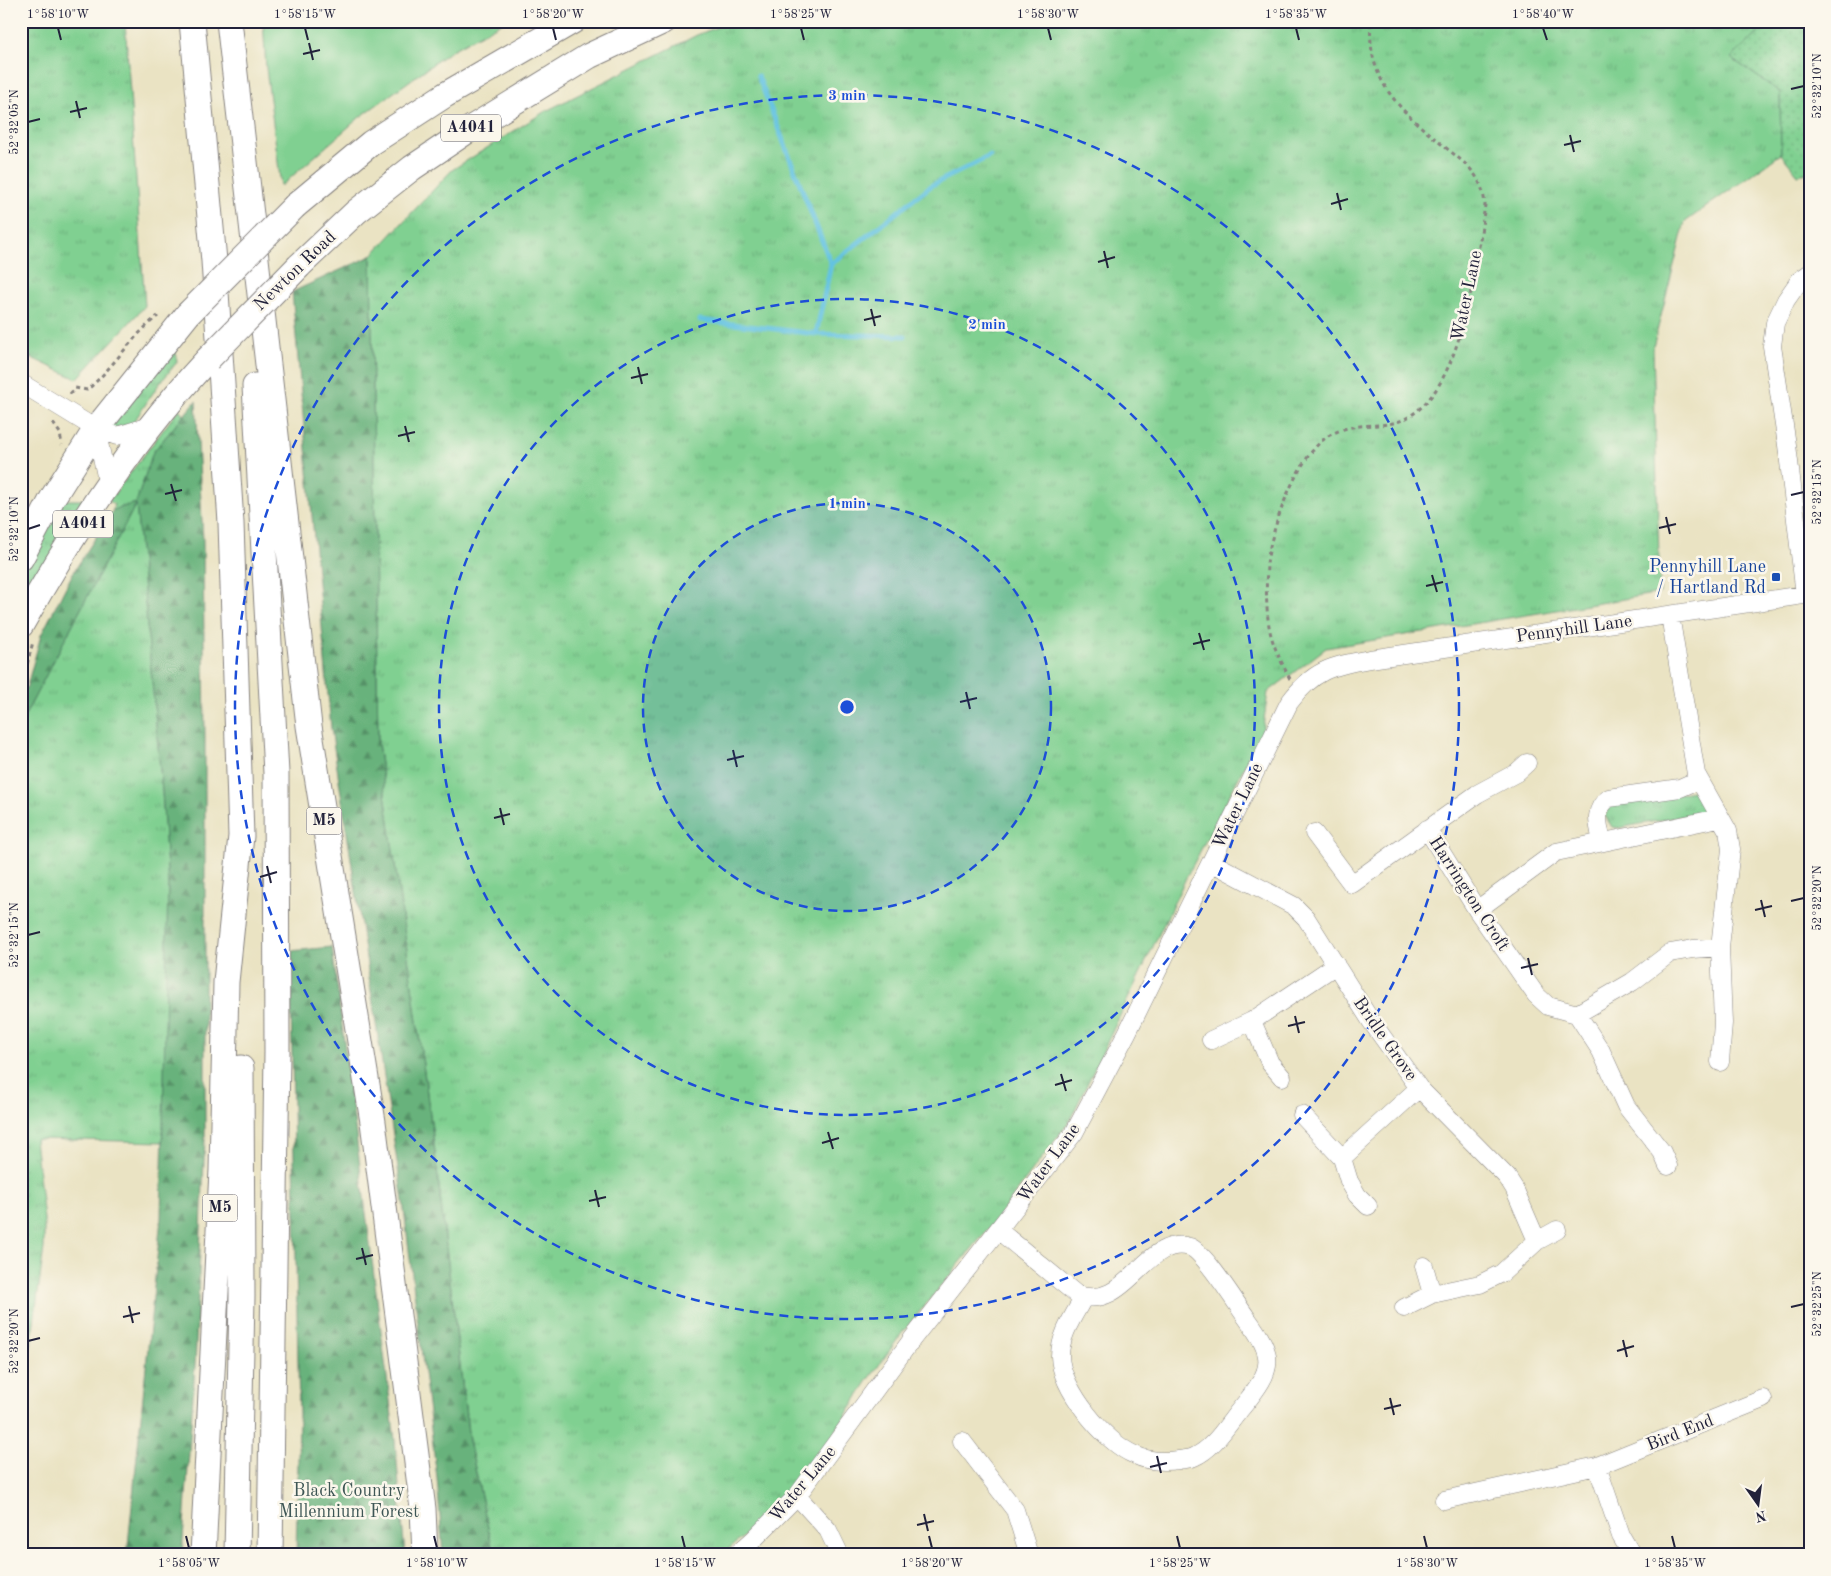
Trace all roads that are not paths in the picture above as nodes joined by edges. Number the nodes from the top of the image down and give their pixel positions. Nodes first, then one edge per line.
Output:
1 (192, 21) edge
2 (229, 21) edge
3 (573, 21) edge
4 (664, 21) edge
5 (237, 84) junction
6 (1810, 273) edge
7 (21, 383) edge
8 (149, 426) junction
9 (96, 429) junction
10 (108, 485) junction
11 (21, 558) edge
12 (1807, 595) edge
13 (1670, 615) junction
14 (21, 625) edge
15 (1338, 665) joint
16 (1527, 763) dead end
17 (1698, 780) junction
18 (1720, 818) junction
19 (1427, 829) junction
20 (1314, 833) dead end
21 (1602, 841) junction
22 (239, 861) junction
23 (1211, 862) junction
24 (1477, 910) junction
25 (1720, 947) junction
26 (1336, 965) junction
27 (1577, 1014) junction
28 (1252, 1022) junction
29 (1211, 1040) dead end
30 (1720, 1062) dead end
31 (1282, 1077) dead end
32 (1419, 1088) junction
33 (1302, 1115) dead end
34 (1342, 1158) junction
35 (1668, 1166) dead end
36 (1368, 1206) dead end
37 (998, 1230) junction
38 (1557, 1230) dead end
39 (1537, 1241) junction
40 (1424, 1266) dead end
41 (1432, 1294) junction
42 (1084, 1297) junction
43 (1404, 1308) dead end
44 (1763, 1399) dead end
45 (962, 1441) dead end
46 (1597, 1466) junction
47 (797, 1496) junction
48 (1444, 1500) dead end
49 (203, 1555) edge
50 (237, 1555) edge
51 (270, 1555) edge
52 (425, 1555) edge
53 (736, 1555) edge
54 (840, 1555) edge
55 (1029, 1555) edge
56 (1632, 1555) edge

1 - 22 highway, M5
2 - 5 highway, M5
3 - 9 highway, A4041, bridge
4 - 8 highway, Newton Road / A4041, bridge
5 - 51 highway, M5
5 - 52 highway, M5
6 - 12 street
7 - 9 street
8 - 9 street
8 - 10 highway, Newton Road / A4041
9 - 10 street
9 - 11 highway, A4041
10 - 14 highway, Newton Road / A4041
12 - 13 street, Pennyhill Lane
13 - 15 street, Pennyhill Lane
13 - 17 street
15 - 23 street, Water Lane
16 - 19 street, Harrington Croft
17 - 18 street
17 - 21 street
18 - 21 street
18 - 25 street
19 - 20 street, Harrington Croft
19 - 24 street, Harrington Croft
21 - 24 street
22 - 49 highway, M5
22 - 50 highway, M5
23 - 26 street, Bridle Grove
23 - 37 street, Water Lane
24 - 27 street, Harrington Croft
25 - 27 street
25 - 30 street
26 - 28 street
26 - 32 street, Bridle Grove
27 - 35 street
28 - 29 street
28 - 31 street
32 - 34 street
32 - 39 street, Bridle Grove
33 - 34 street
34 - 36 street
37 - 42 street
37 - 47 street, Water Lane
38 - 39 street
39 - 41 street
40 - 41 street
41 - 43 street
42 - 42 street
44 - 46 street, Bird End
45 - 55 street
46 - 48 street, Bird End
46 - 56 street
47 - 53 street, Water Lane
47 - 54 street

